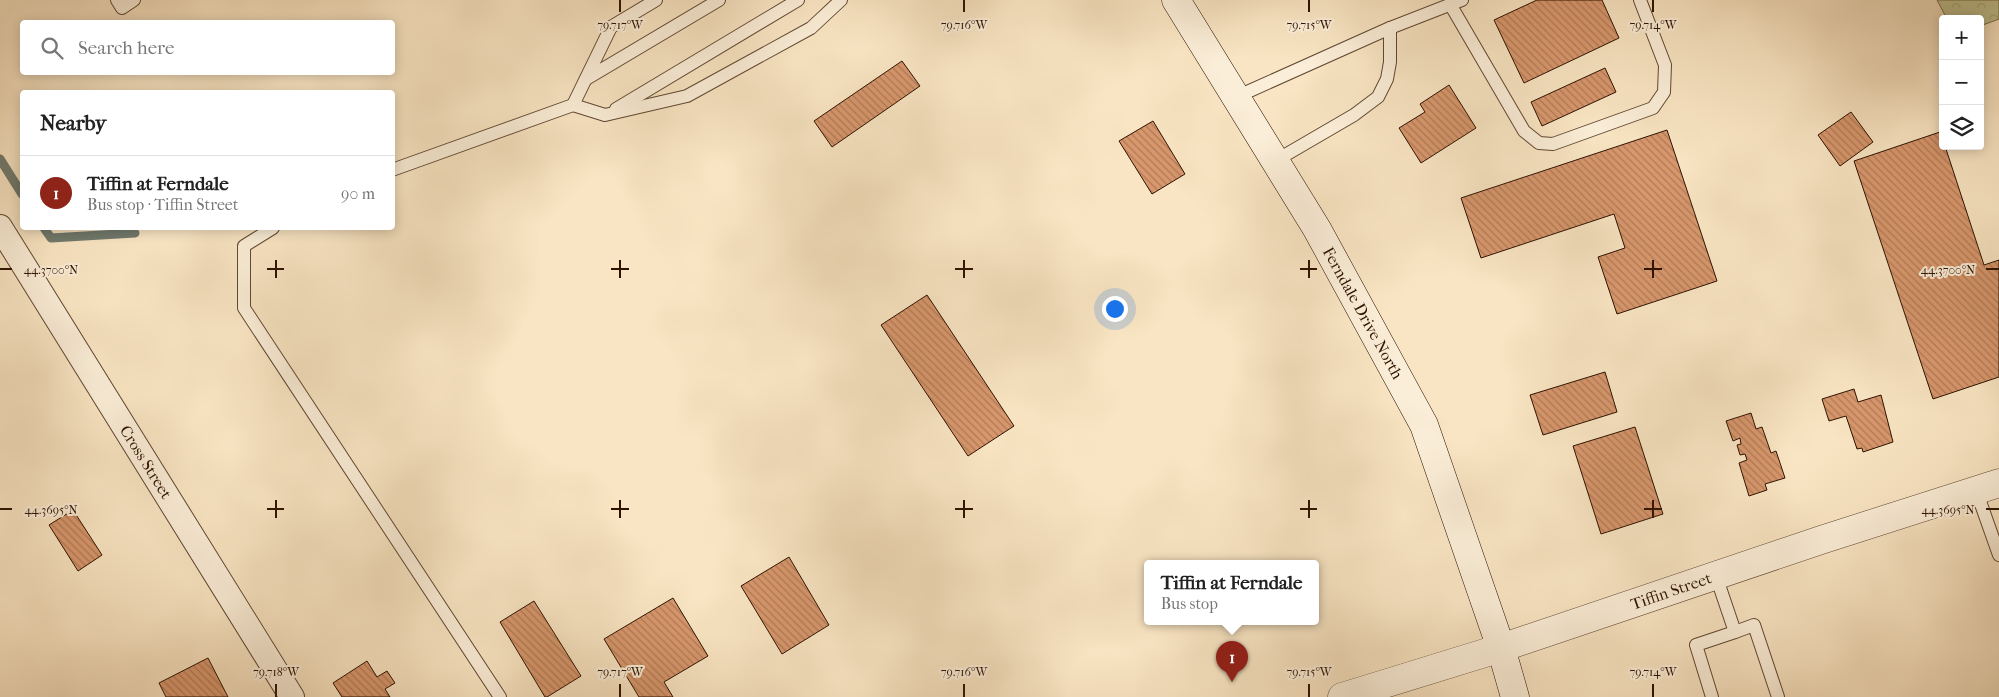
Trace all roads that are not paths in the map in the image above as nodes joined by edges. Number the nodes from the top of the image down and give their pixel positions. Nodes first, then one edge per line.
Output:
1 (117, 0) edge
2 (134, 0) edge
3 (656, 0) edge
4 (719, 0) edge
5 (798, 0) edge
6 (841, 0) edge
7 (1176, 0) edge
8 (1640, 0) edge
9 (1456, 2) edge
10 (1390, 28) junction
11 (585, 80) junction
12 (1236, 97) junction
13 (573, 105) junction
14 (605, 114) junction
15 (1275, 161) junction
16 (395, 169) edge
17 (0, 227) edge
18 (270, 230) edge
19 (1988, 486) edge
20 (1999, 555) edge
21 (1716, 576) junction
22 (1735, 632) junction
23 (1501, 648) junction
24 (292, 697) edge
25 (500, 697) edge
26 (1342, 697) edge
27 (1515, 697) edge
28 (1712, 697) edge
29 (1778, 697) edge

1 - 2 lane
3 - 11 lane
4 - 11 lane
5 - 14 lane
6 - 14 lane
7 - 12 main road, Ferndale Drive North
8 - 9 lane
9 - 10 lane
10 - 12 lane
10 - 15 lane
11 - 13 lane
12 - 15 main road, Ferndale Drive North
13 - 14 lane
13 - 16 lane
15 - 23 main road, Ferndale Drive North
17 - 24 street, Cross Street
18 - 25 lane
19 - 20 lane
19 - 21 main road, Tiffin Street
21 - 22 lane
21 - 23 main road, Tiffin Street
22 - 28 lane
22 - 29 lane
23 - 26 main road, Tiffin Street
23 - 27 main road, Ferndale Drive North

